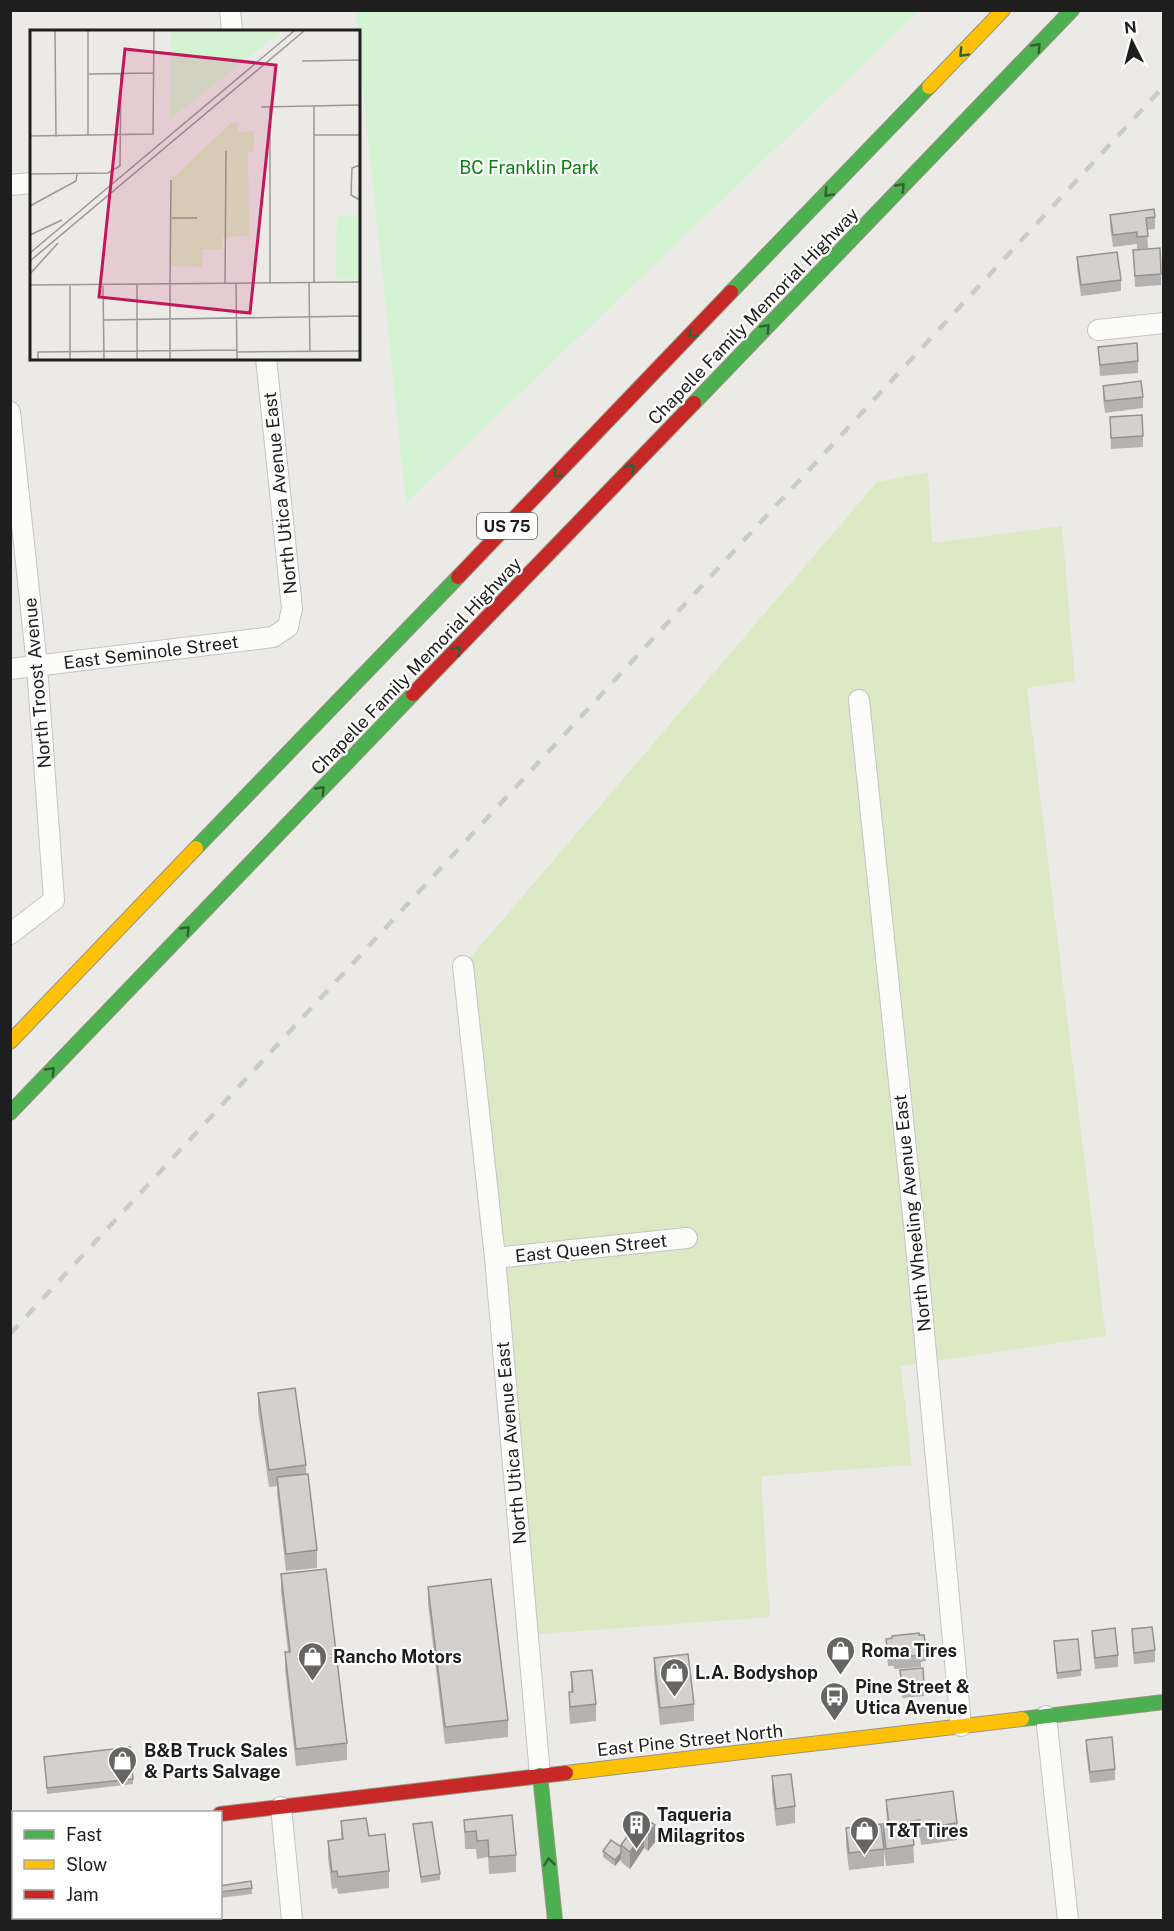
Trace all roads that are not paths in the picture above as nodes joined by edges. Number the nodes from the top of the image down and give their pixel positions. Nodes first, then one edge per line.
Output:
1 (230, 10) edge
2 (1003, 10) edge
3 (1072, 10) edge
4 (232, 30) edge
5 (30, 183) edge
6 (10, 185) edge
7 (1164, 323) edge
8 (1098, 330) dead end
9 (266, 360) edge
10 (10, 412) edge
11 (288, 627) joint
12 (37, 666) junction
13 (10, 669) edge
14 (860, 700) dead end
15 (10, 934) edge
16 (463, 966) dead end
17 (10, 1042) edge
18 (10, 1113) edge
19 (687, 1238) dead end
20 (495, 1258) junction
21 (1164, 1702) edge
22 (1046, 1716) junction
23 (961, 1726) junction
24 (540, 1775) junction
25 (281, 1807) junction
26 (222, 1814) edge
27 (292, 1920) edge
28 (555, 1920) edge
29 (1068, 1920) edge

1 - 4 street
2 -> 17 main road, Chapelle Family Memorial Highway / US 75
18 -> 3 main road, Chapelle Family Memorial Highway / US 75
5 - 6 street
7 - 8 street
9 - 11 street, North Utica Avenue East
10 - 12 street, North Troost Avenue
11 - 12 street, East Seminole Street
12 - 13 street, East Seminole Street
12 - 15 street, North Troost Avenue
14 - 23 street, North Wheeling Avenue East
16 - 20 street, North Utica Avenue East
19 - 20 street, East Queen Street
20 - 24 street, North Utica Avenue East
21 - 22 main road, East Pine Street North
22 - 23 main road, East Pine Street North
22 - 29 street
23 - 24 main road, East Pine Street North
24 - 25 main road, East Pine Street North
28 -> 24 main road, North Utica Avenue East
25 - 26 main road, East Pine Street North
25 - 27 street

